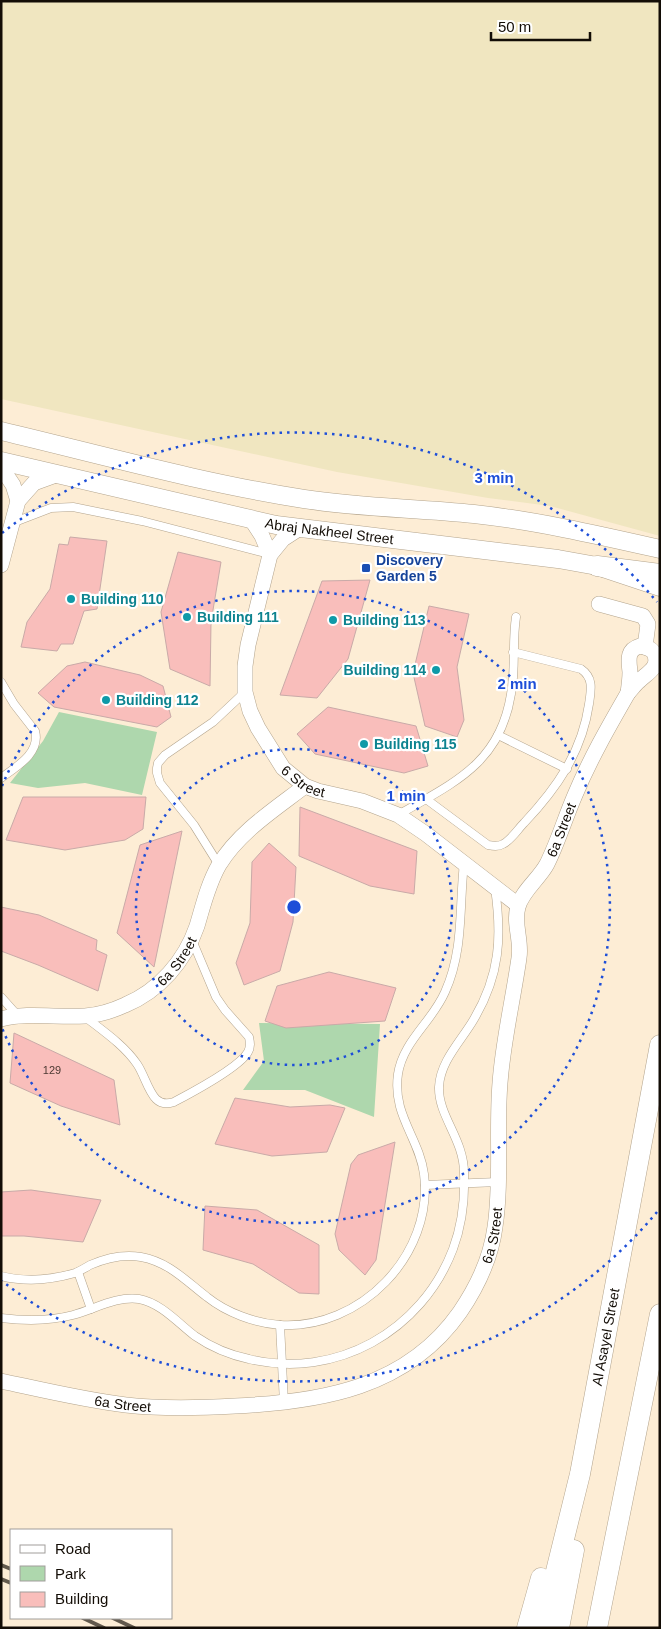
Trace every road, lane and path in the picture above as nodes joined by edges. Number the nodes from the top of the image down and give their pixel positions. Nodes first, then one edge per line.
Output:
1 (1, 431) edge
2 (1, 461) edge
3 (1, 467) edge
4 (56, 474) junction
5 (18, 501) junction
6 (251, 519) junction
7 (12, 523) junction
8 (300, 528) junction
9 (660, 549) edge
10 (270, 555) junction
11 (1, 565) edge
12 (597, 566) joint
13 (658, 584) edge
14 (599, 604) dead end
15 (516, 617) dead end
16 (645, 647) junction
17 (513, 652) junction
18 (1, 682) edge
19 (245, 692) junction
20 (628, 693) junction
21 (498, 735) junction
22 (567, 769) junction
23 (1, 778) edge
24 (305, 786) junction
25 (426, 799) junction
26 (398, 815) junction
27 (464, 863) junction
28 (219, 865) junction
29 (495, 888) junction
30 (518, 905) junction
31 (192, 940) junction
32 (1, 997) edge
33 (19, 1016) junction
34 (84, 1016) junction
35 (1, 1019) edge
36 (660, 1045) edge
37 (498, 1182) junction
38 (464, 1183) junction
39 (425, 1185) junction
40 (78, 1272) junction
41 (1, 1276) edge
42 (91, 1309) junction
43 (660, 1314) edge
44 (1, 1318) edge
45 (280, 1325) junction
46 (282, 1364) junction
47 (1, 1381) edge
48 (284, 1403) junction
49 (587, 1436) junction
50 (580, 1474) junction
51 (527, 1628) edge
52 (542, 1628) edge
53 (559, 1628) edge
54 (597, 1628) edge

1 - 9 street, Abraj Nakheel Street
2 - 4 street, Abraj Nakheel Street
3 - 5 street
4 - 5 street
4 - 6 street, Abraj Nakheel Street
5 - 7 street
6 - 8 street, Abraj Nakheel Street
6 - 10 street
7 - 10 lane
7 - 11 street
8 - 10 street, 6 Street
8 - 12 street, Abraj Nakheel Street
10 - 19 street, 6 Street
12 - 13 main road
14 - 16 street
15 - 17 lane
16 - 20 street
16 - 20 street
17 - 21 lane
17 - 22 lane
18 - 23 lane
19 - 24 street, 6 Street
19 - 28 lane
20 - 30 street, 6a Street
21 - 22 lane
21 - 25 lane
22 - 25 lane
24 - 26 street, 6 Street
24 - 28 street, 6a Street
25 - 26 lane
26 - 27 street, 6 Street
27 - 29 street, 6 Street
27 - 39 lane
28 - 31 street, 6a Street
29 - 30 street, 6 Street
29 - 38 lane
30 - 37 street, 6a Street
31 - 34 street, 6a Street
31 - 34 lane
32 - 33 lane
33 - 34 street, 6a Street
33 - 35 street, 6a Street
36 - 49 main road, Al Asayel Street
37 - 38 lane
37 - 48 street, 6a Street
38 - 39 lane
38 - 46 lane
39 - 45 lane
40 - 41 lane
40 - 42 lane
40 - 45 lane
42 - 44 lane
42 - 46 lane
43 - 54 main road
45 - 46 lane
46 - 48 lane
47 - 48 street, 6a Street
49 - 50 main road, Al Asayel Street
49 - 51 main road
50 - 52 main road, Al Asayel Street
50 - 53 main road

